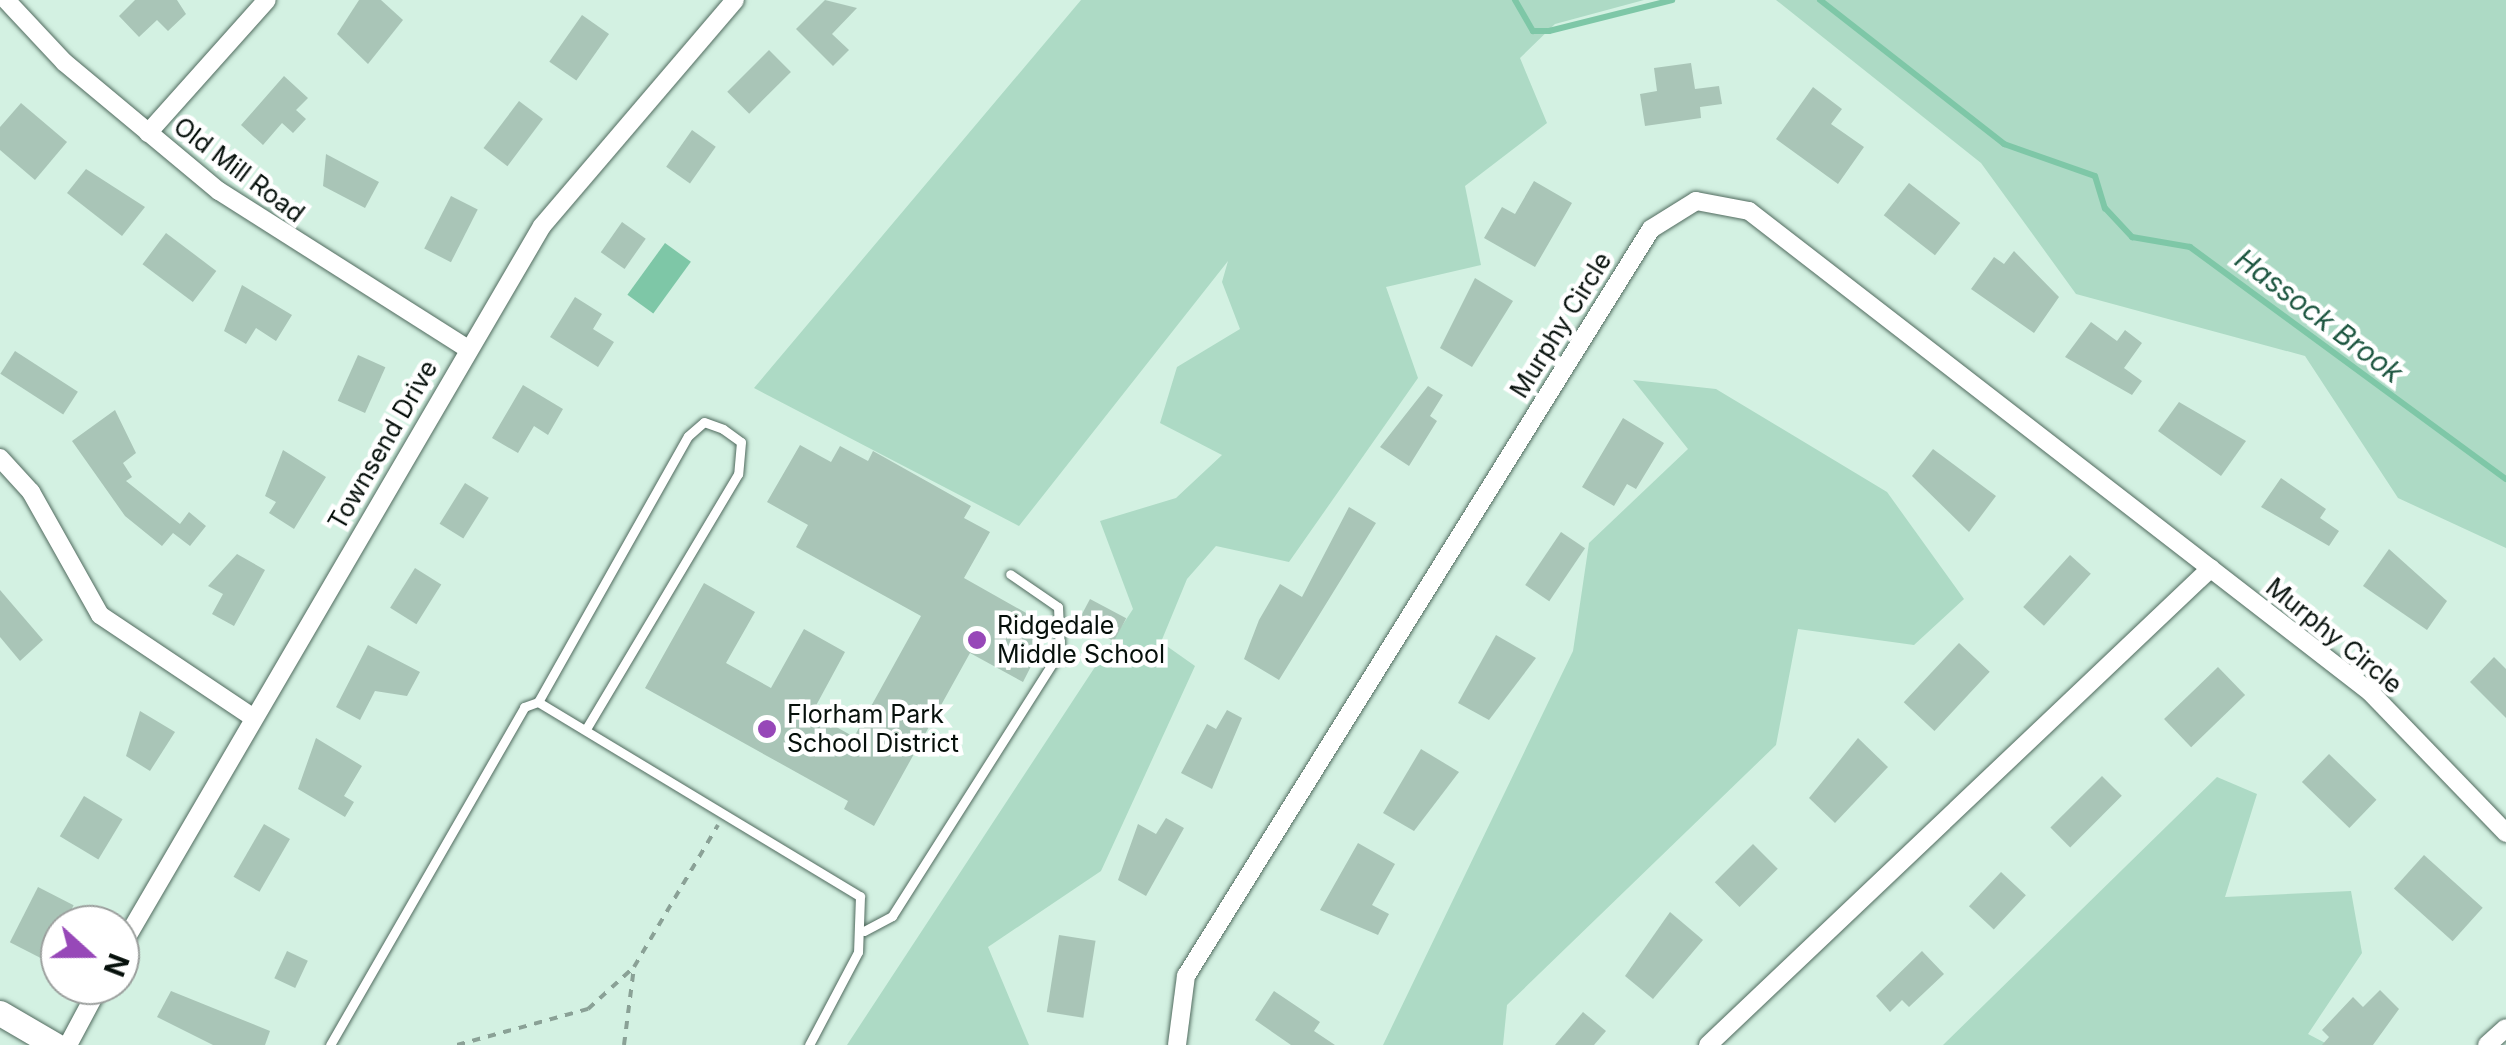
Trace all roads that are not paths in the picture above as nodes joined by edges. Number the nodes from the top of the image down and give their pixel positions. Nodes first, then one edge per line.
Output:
1 (6, 0) edge
2 (267, 0) edge
3 (735, 0) edge
4 (148, 133) junction
5 (468, 348) junction
6 (0, 458) edge
7 (2210, 568) junction
8 (1010, 574) dead end
9 (538, 702) junction
10 (254, 718) junction
11 (587, 727) junction
12 (2506, 832) edge
13 (140, 915) edge
14 (864, 932) junction
15 (89, 1005) edge
16 (0, 1013) edge
17 (2506, 1028) edge
18 (55, 1045) edge
19 (68, 1045) edge
20 (330, 1045) edge
21 (809, 1045) edge
22 (1177, 1045) edge
23 (1708, 1045) edge
24 (2488, 1045) edge

1 - 4 street, Old Mill Road
2 - 4 street
3 - 5 street, Townsend Drive
4 - 5 street, Old Mill Road
5 - 10 street, Townsend Drive
6 - 10 street
7 - 12 street, Murphy Circle
7 - 22 street, Murphy Circle
7 - 23 street
8 - 14 lane
9 - 11 lane
9 - 11 lane
9 - 20 lane
10 - 13 street, Townsend Drive
11 - 14 lane
14 - 21 lane
15 - 19 street
16 - 18 main road
17 - 24 street

